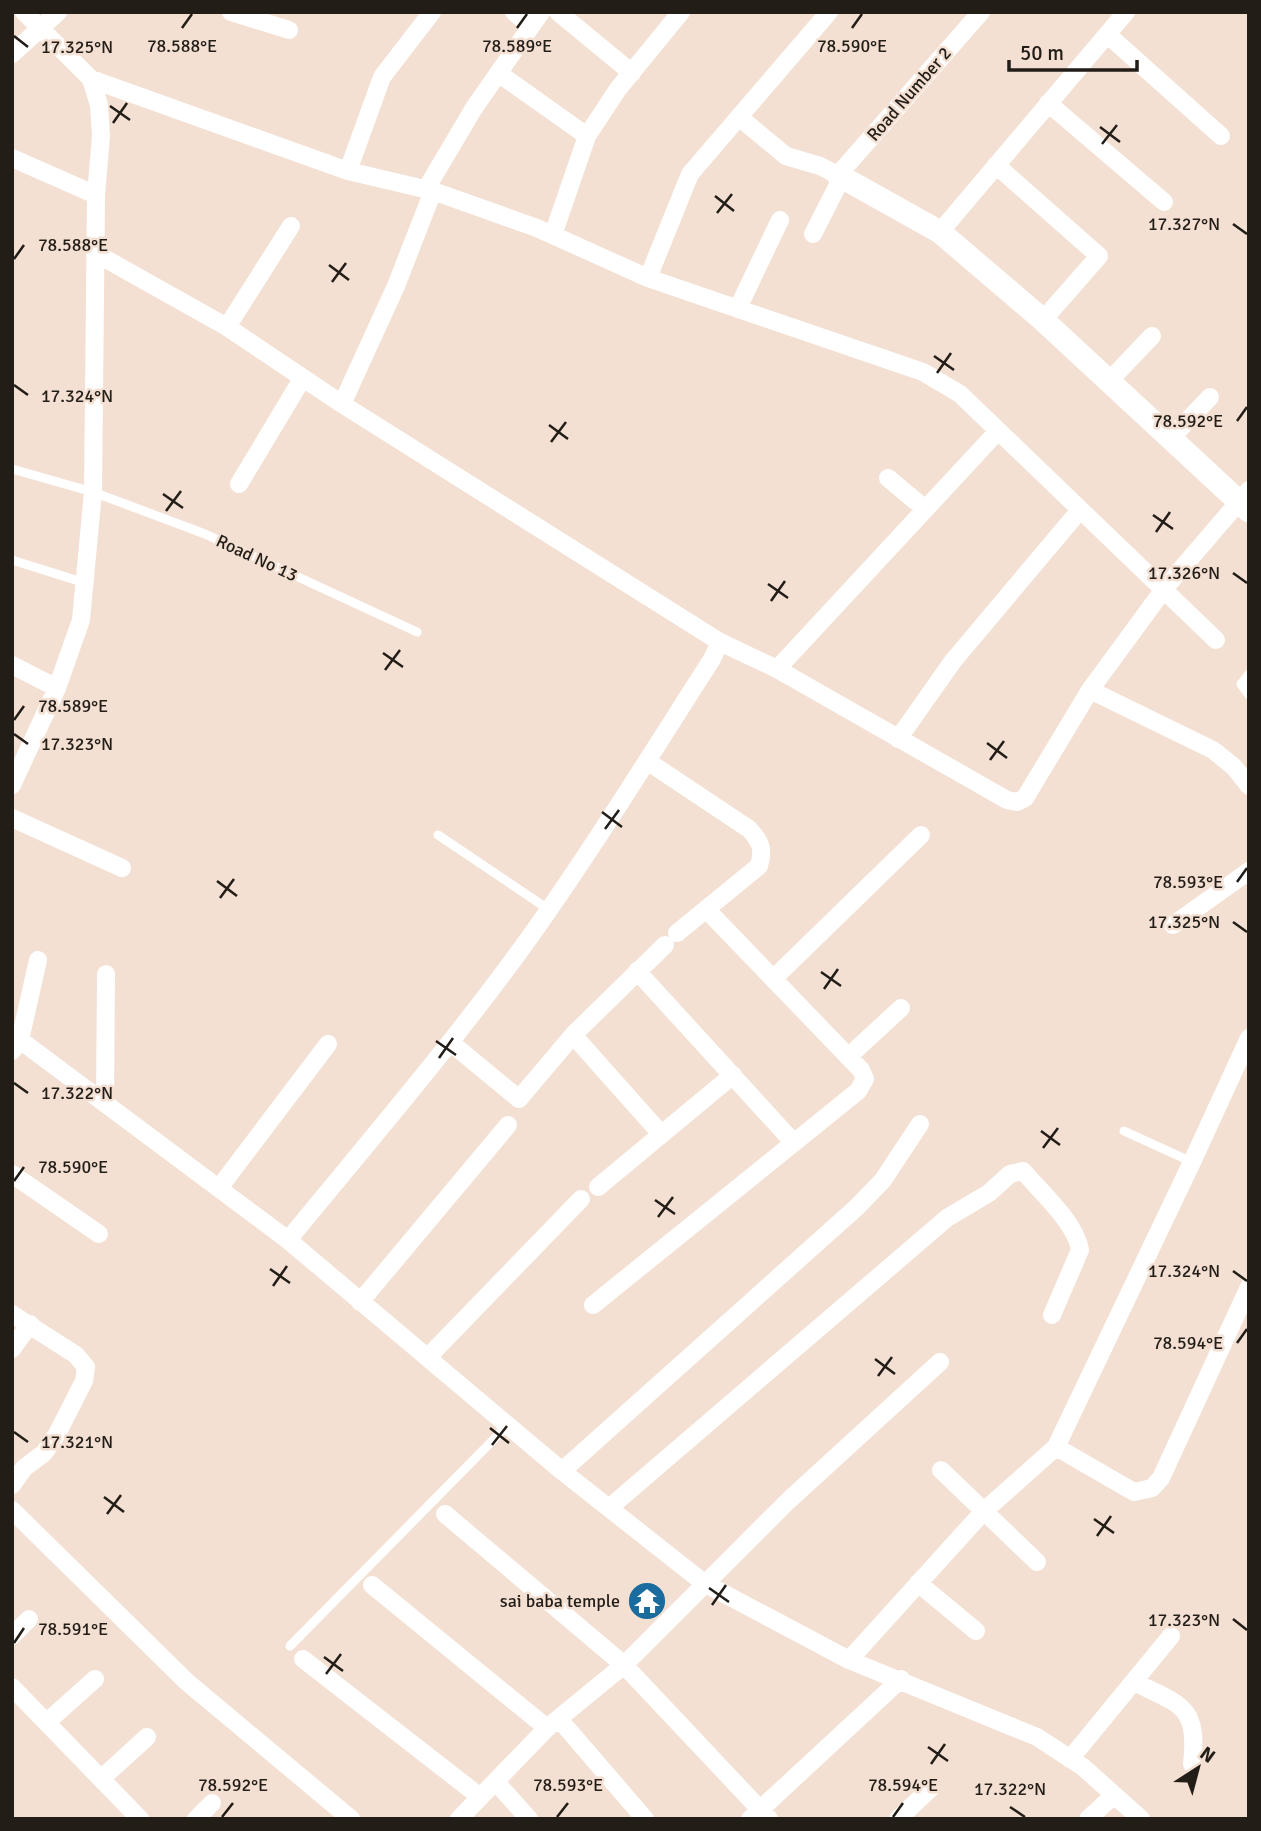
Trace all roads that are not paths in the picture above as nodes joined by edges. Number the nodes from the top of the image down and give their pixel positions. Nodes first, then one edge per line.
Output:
1 (24, 12) edge
2 (58, 12) edge
3 (231, 12) edge
4 (432, 12) edge
5 (514, 12) edge
6 (558, 12) edge
7 (681, 12) edge
8 (829, 12) edge
9 (981, 12) edge
10 (1126, 12) edge
11 (536, 19) edge
12 (40, 29) junction
13 (289, 30) dead end
14 (1108, 35) junction
15 (12, 54) edge
16 (498, 73) junction
17 (632, 73) junction
18 (91, 79) junction
19 (1048, 103) junction
20 (739, 117) junction
21 (587, 136) junction
22 (1221, 136) dead end
23 (12, 158) edge
24 (996, 165) junction
25 (348, 171) junction
26 (840, 176) junction
27 (429, 190) junction
28 (96, 195) junction
29 (1164, 202) dead end
30 (780, 220) dead end
31 (291, 226) dead end
32 (940, 232) junction
33 (813, 234) dead end
34 (553, 235) junction
35 (95, 253) junction
36 (648, 278) junction
37 (738, 308) junction
38 (1043, 320) junction
39 (227, 327) junction
40 (1152, 336) dead end
41 (302, 379) junction
42 (1109, 381) junction
43 (1210, 397) dead end
44 (342, 404) junction
45 (998, 431) junction
46 (1171, 438) junction
47 (12, 469) edge
48 (888, 478) dead end
49 (239, 484) dead end
50 (93, 492) junction
51 (1245, 501) edge
52 (925, 509) junction
53 (1080, 510) junction
54 (12, 559) edge
55 (85, 583) junction
56 (1164, 589) junction
57 (417, 632) dead end
58 (1216, 640) dead end
59 (720, 642) junction
60 (12, 665) edge
61 (777, 669) junction
62 (1249, 674) edge
63 (57, 688) junction
64 (1090, 690) junction
65 (1249, 695) edge
66 (898, 739) junction
67 (648, 761) junction
68 (14, 776) edge
69 (1249, 786) edge
70 (12, 818) edge
71 (438, 835) dead end
72 (921, 835) dead end
73 (122, 868) dead end
74 (1249, 871) edge
75 (548, 909) junction
76 (706, 909) junction
77 (1173, 925) dead end
78 (38, 960) dead end
79 (637, 971) junction
80 (106, 974) dead end
81 (773, 979) junction
82 (901, 1007) dead end
83 (573, 1035) junction
84 (1249, 1038) edge
85 (15, 1042) edge
86 (450, 1042) junction
87 (328, 1044) dead end
88 (848, 1056) junction
89 (733, 1075) junction
90 (105, 1103) junction
91 (920, 1124) dead end
92 (508, 1125) dead end
93 (1124, 1131) dead end
94 (661, 1134) junction
95 (794, 1143) junction
96 (1192, 1162) junction
97 (12, 1174) edge
98 (598, 1187) dead end
99 (219, 1188) junction
100 (581, 1199) dead end
101 (99, 1234) dead end
102 (288, 1240) junction
103 (1249, 1287) edge
104 (360, 1302) junction
105 (593, 1305) dead end
106 (12, 1314) edge
107 (1052, 1315) dead end
108 (30, 1324) junction
109 (12, 1349) edge
110 (428, 1357) junction
111 (940, 1362) dead end
112 (507, 1426) junction
113 (1056, 1447) junction
114 (18, 1465) edge
115 (940, 1470) dead end
116 (562, 1471) junction
117 (12, 1485) edge
118 (608, 1508) junction
119 (12, 1510) edge
120 (983, 1512) junction
121 (445, 1514) dead end
122 (1037, 1562) dead end
123 (704, 1583) junction
124 (918, 1583) junction
125 (372, 1585) dead end
126 (29, 1619) dead end
127 (976, 1631) dead end
128 (12, 1636) edge
129 (1171, 1636) dead end
130 (297, 1653) joint
131 (849, 1660) junction
132 (624, 1665) junction
133 (95, 1679) dead end
134 (901, 1679) junction
135 (1134, 1682) junction
136 (12, 1686) edge
137 (47, 1722) junction
138 (553, 1723) junction
139 (147, 1737) dead end
140 (1070, 1759) junction
141 (1192, 1764) dead end
142 (101, 1779) junction
143 (496, 1782) junction
144 (930, 1789) dead end
145 (1114, 1795) junction
146 (480, 1796) junction
147 (212, 1803) dead end
148 (760, 1816) edge
149 (140, 1819) edge
150 (196, 1819) edge
151 (351, 1819) edge
152 (459, 1819) edge
153 (528, 1819) edge
154 (645, 1819) edge
155 (898, 1819) edge
156 (1088, 1819) edge
157 (1142, 1819) edge

1 - 12 street
2 - 12 street
3 - 13 street
4 - 25 street
5 - 11 street
6 - 17 street
7 - 17 street
8 - 20 street
9 - 26 street, Road Number 2
10 - 14 street
11 - 16 street
12 - 15 street
12 - 18 street
14 - 19 street
14 - 22 street
16 - 21 street
16 - 27 street
17 - 21 street
18 - 25 street
18 - 28 street
19 - 24 street
19 - 29 street
20 - 26 street
20 - 36 street
21 - 34 street
23 - 28 street
24 - 32 street
24 - 38 street
25 - 27 street
26 - 32 street
26 - 33 street, Road Number 2
27 - 34 street
27 - 44 street
28 - 35 street
30 - 37 street
31 - 39 street
32 - 38 street
34 - 36 street
35 - 39 street
35 - 50 street
36 - 37 street
37 - 45 street
38 - 42 street
39 - 41 street
40 - 42 street
41 - 44 street
41 - 49 street
42 - 46 street
43 - 46 street
44 - 59 street
45 - 52 street
45 - 53 street
46 - 51 street
47 - 50 lane, Road No 13
48 - 52 street
50 - 55 street
50 - 57 lane, Road No 13
51 - 56 street
52 - 61 street
53 - 56 street
53 - 66 street
54 - 55 lane
55 - 63 street
56 - 58 street
56 - 64 street
59 - 61 street
59 - 67 street
60 - 63 street
61 - 66 street
62 - 65 lane
63 - 68 street
64 - 66 street
64 - 69 street
67 - 75 street
67 - 76 street
70 - 73 street
71 - 75 lane
72 - 81 street
74 - 77 street
75 - 86 street
76 - 79 street
76 - 81 street
78 - 85 street
79 - 83 street
79 - 89 street
80 - 90 street
81 - 88 street
82 - 88 street
83 - 86 street
83 - 94 street
84 - 96 street
85 - 90 street
86 - 102 street
87 - 99 street
88 - 95 street
89 - 94 street
89 - 95 street
90 - 99 street
91 - 116 street
92 - 104 street
93 - 96 lane
94 - 98 street
95 - 105 street
96 - 113 street
97 - 101 street
99 - 102 street
100 - 110 street
102 - 104 street
103 - 113 street
104 - 110 street
106 - 108 street
107 - 118 street
108 - 109 street
108 - 114 street
110 - 112 street
111 - 123 street
112 - 116 street
112 - 130 lane
113 - 120 street
114 - 117 street
115 - 120 street
116 - 118 street
118 - 123 street
119 - 151 street
120 - 122 street
120 - 124 street
121 - 132 street
123 - 131 street
123 - 132 street
124 - 127 street
124 - 131 street
125 - 138 street
126 - 128 street
129 - 135 street
130 - 146 street
131 - 134 street
132 - 138 street
132 - 148 street
133 - 137 street
134 - 140 street
134 - 148 street
135 - 140 street
135 - 141 street
136 - 137 street
137 - 142 street
138 - 143 street
138 - 154 street
139 - 142 street
140 - 145 street
142 - 149 street
143 - 146 street
143 - 153 street
144 - 155 street
145 - 156 street
145 - 157 street
146 - 152 street
147 - 150 street

